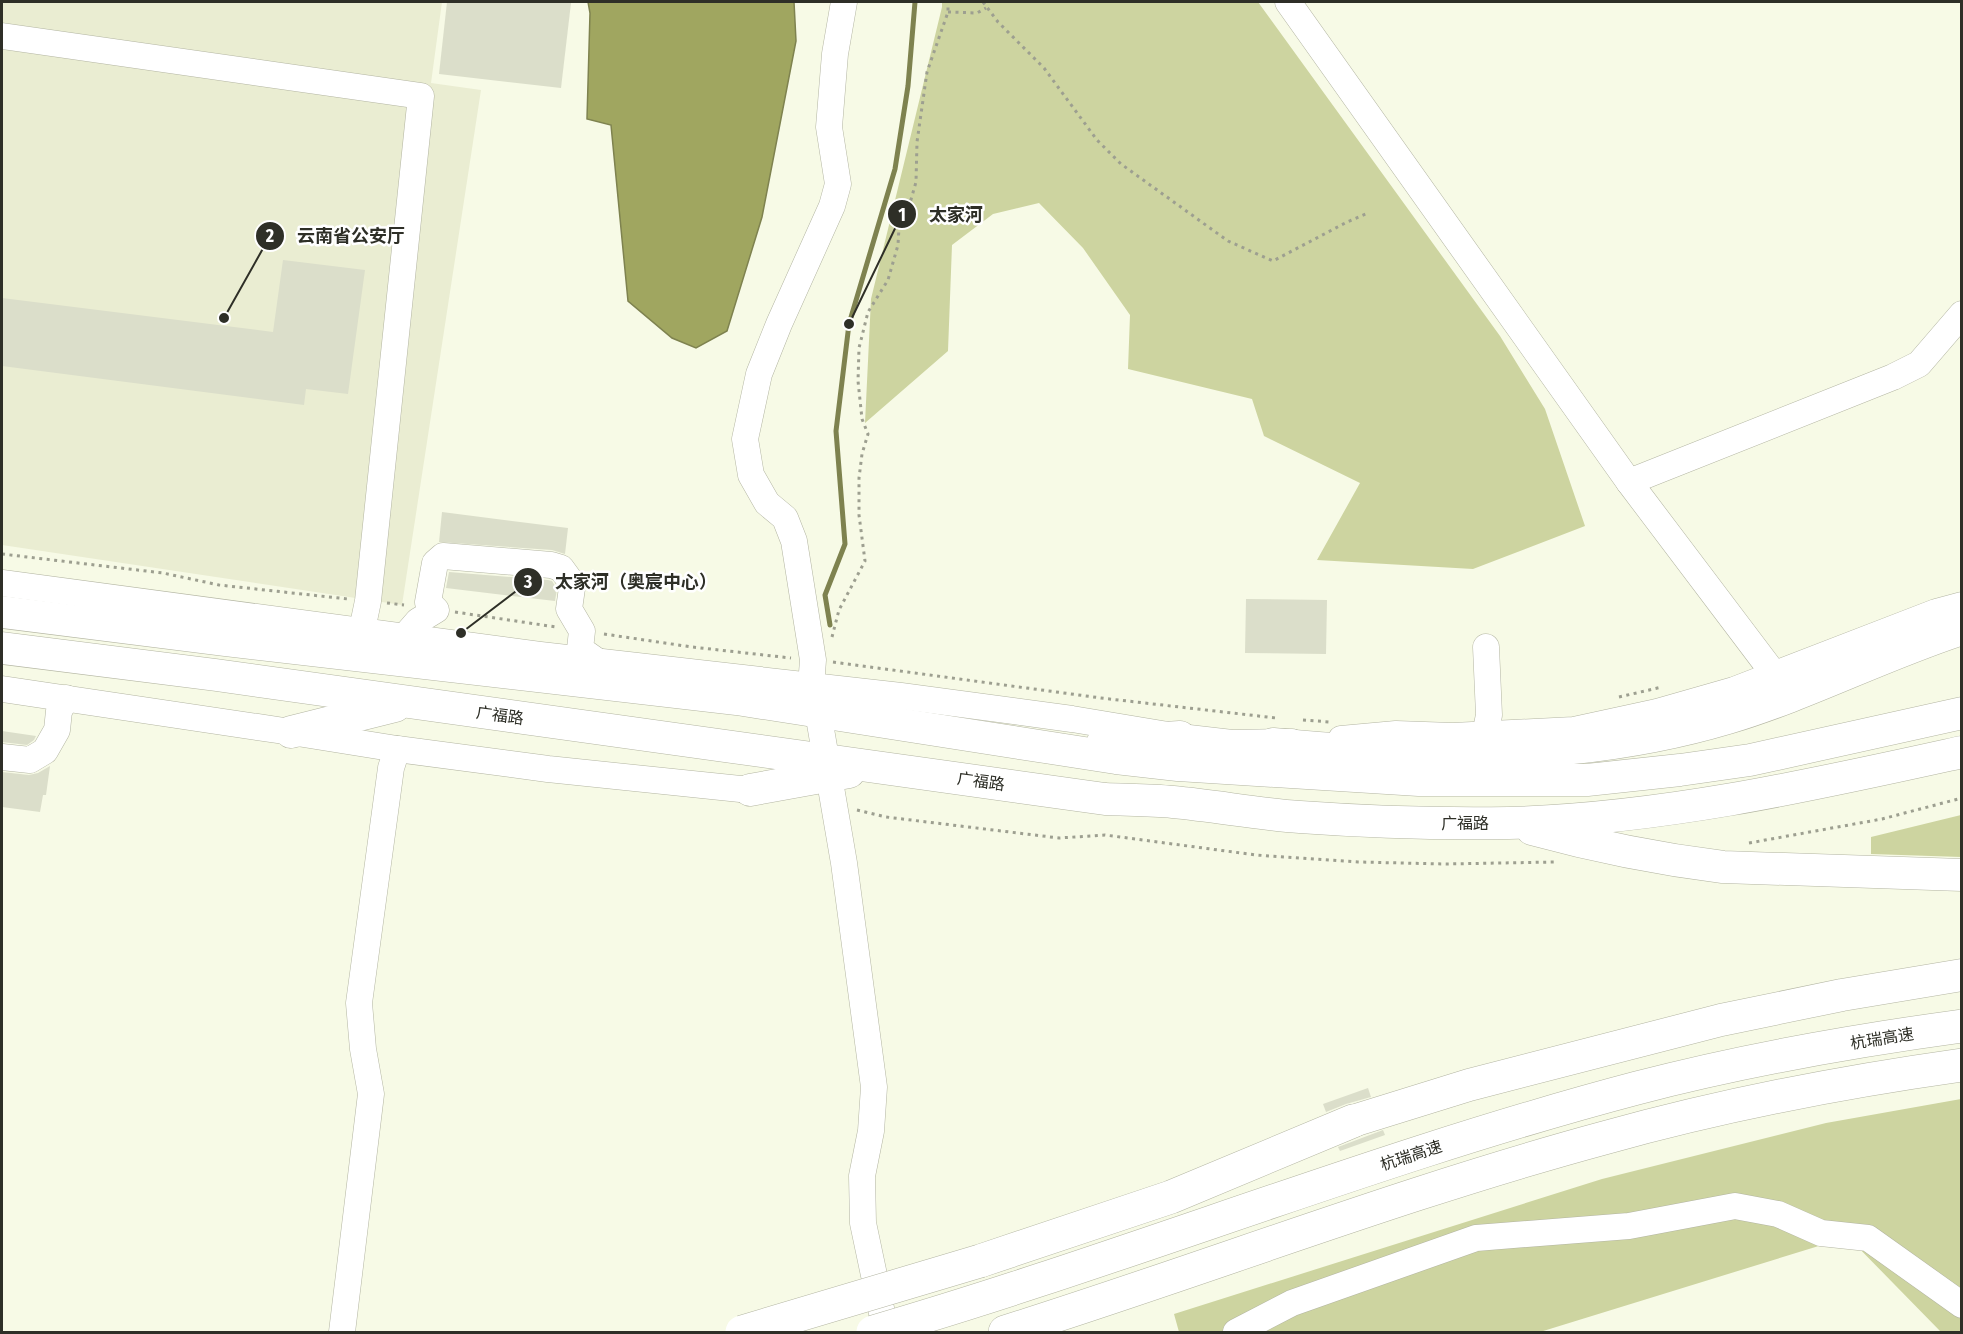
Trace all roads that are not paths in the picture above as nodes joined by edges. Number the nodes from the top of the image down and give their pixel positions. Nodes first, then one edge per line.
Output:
1 (844, 2) edge
2 (1288, 2) edge
3 (2, 36) edge
4 (1962, 314) edge
5 (1629, 482) junction
6 (2, 583) edge
7 (1962, 605) edge
8 (2, 612) edge
9 (1962, 629) edge
10 (362, 630) junction
11 (405, 636) junction
12 (1486, 647) dead end
13 (2, 648) edge
14 (597, 661) junction
15 (1774, 674) junction
16 (2, 689) edge
17 (66, 698) junction
18 (736, 699) junction
19 (814, 699) junction
20 (409, 702) junction
21 (1962, 713) edge
22 (1276, 731) junction
23 (291, 732) junction
24 (1485, 735) junction
25 (1180, 738) junction
26 (1054, 748) junction
27 (397, 750) junction
28 (1962, 752) edge
29 (2, 757) edge
30 (830, 780) junction
31 (750, 790) joint
32 (1510, 823) junction
33 (1962, 875) edge
34 (1962, 975) edge
35 (1962, 1026) edge
36 (1962, 1065) edge
37 (1353, 1121) joint
38 (1962, 1305) edge
39 (342, 1332) edge
40 (742, 1332) edge
41 (873, 1332) edge
42 (886, 1332) edge
43 (1005, 1332) edge
44 (1236, 1332) edge

1 - 19 street
2 - 5 street
3 - 10 street
4 - 5 street
5 - 15 street
6 - 10 street
7 - 15 street
8 - 18 main road
9 - 22 main road
10 - 11 street
11 - 14 street
11 - 14 street
12 - 24 street
13 - 20 main road, 广福路
14 - 18 main road
14 - 19 street
15 - 24 street
16 - 17 street
17 - 23 street
17 - 29 street
18 - 19 main road
19 - 25 street
19 - 26 main road
19 - 30 street
20 - 23 main road
20 - 30 main road, 广福路
21 - 26 main road
22 - 24 street
22 - 25 street
23 - 27 street
25 - 26 main road
27 - 31 street
27 - 39 street
28 - 32 main road, 广福路
30 - 31 main road
30 - 32 main road, 广福路
30 - 42 street
32 - 33 main road
34 - 37 main road
35 - 41 highway, 杭瑞高速, bridge
36 - 43 highway
37 - 40 highway, bridge
38 - 44 street

